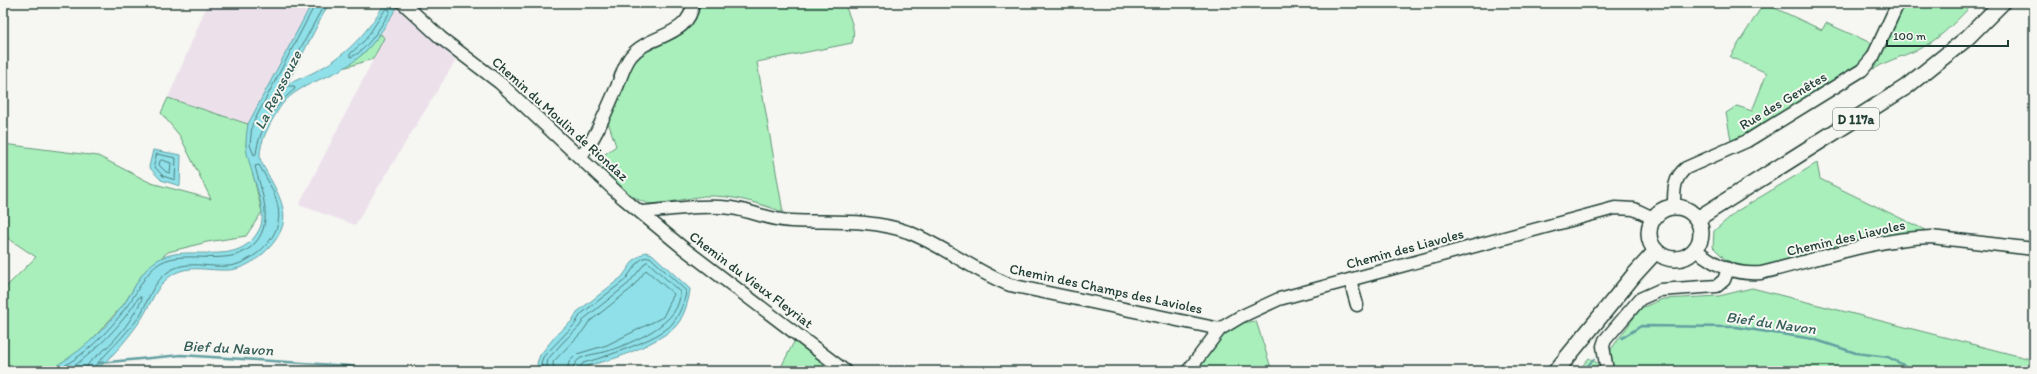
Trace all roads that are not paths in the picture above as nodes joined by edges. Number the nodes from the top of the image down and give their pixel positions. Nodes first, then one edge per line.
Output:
1 (403, 3) edge
2 (693, 3) edge
3 (1898, 3) edge
4 (2002, 3) edge
5 (580, 157) junction
6 (1674, 207) junction
7 (641, 212) junction
8 (1653, 218) junction
9 (1697, 219) junction
10 (2034, 249) edge
11 (1696, 250) junction
12 (1655, 252) junction
13 (1728, 269) junction
14 (1350, 280) junction
15 (1357, 305) dead end
16 (1220, 329) junction
17 (845, 371) edge
18 (1188, 371) edge
19 (1556, 371) edge
20 (1607, 371) edge

1 - 5 street, Chemin du Moulin de Riondaz
2 - 5 street
3 - 6 street, Rue des Genêtes
4 - 9 main road, D 117a
5 - 7 street, Chemin du Moulin de Riondaz
6 - 8 main road
6 - 9 main road
7 - 16 street, Chemin des Champs des Lavioles
7 - 17 street, Chemin du Vieux Fleyriat
8 - 12 main road
8 - 14 street, Chemin des Liavoles
9 - 11 main road
10 - 13 street, Chemin des Liavoles
11 - 12 main road
11 - 13 street, Chemin des Liavoles
12 - 19 main road
13 - 20 street
14 - 15 street
14 - 16 street, Chemin des Liavoles
16 - 18 street, Chemin des Liavoles

